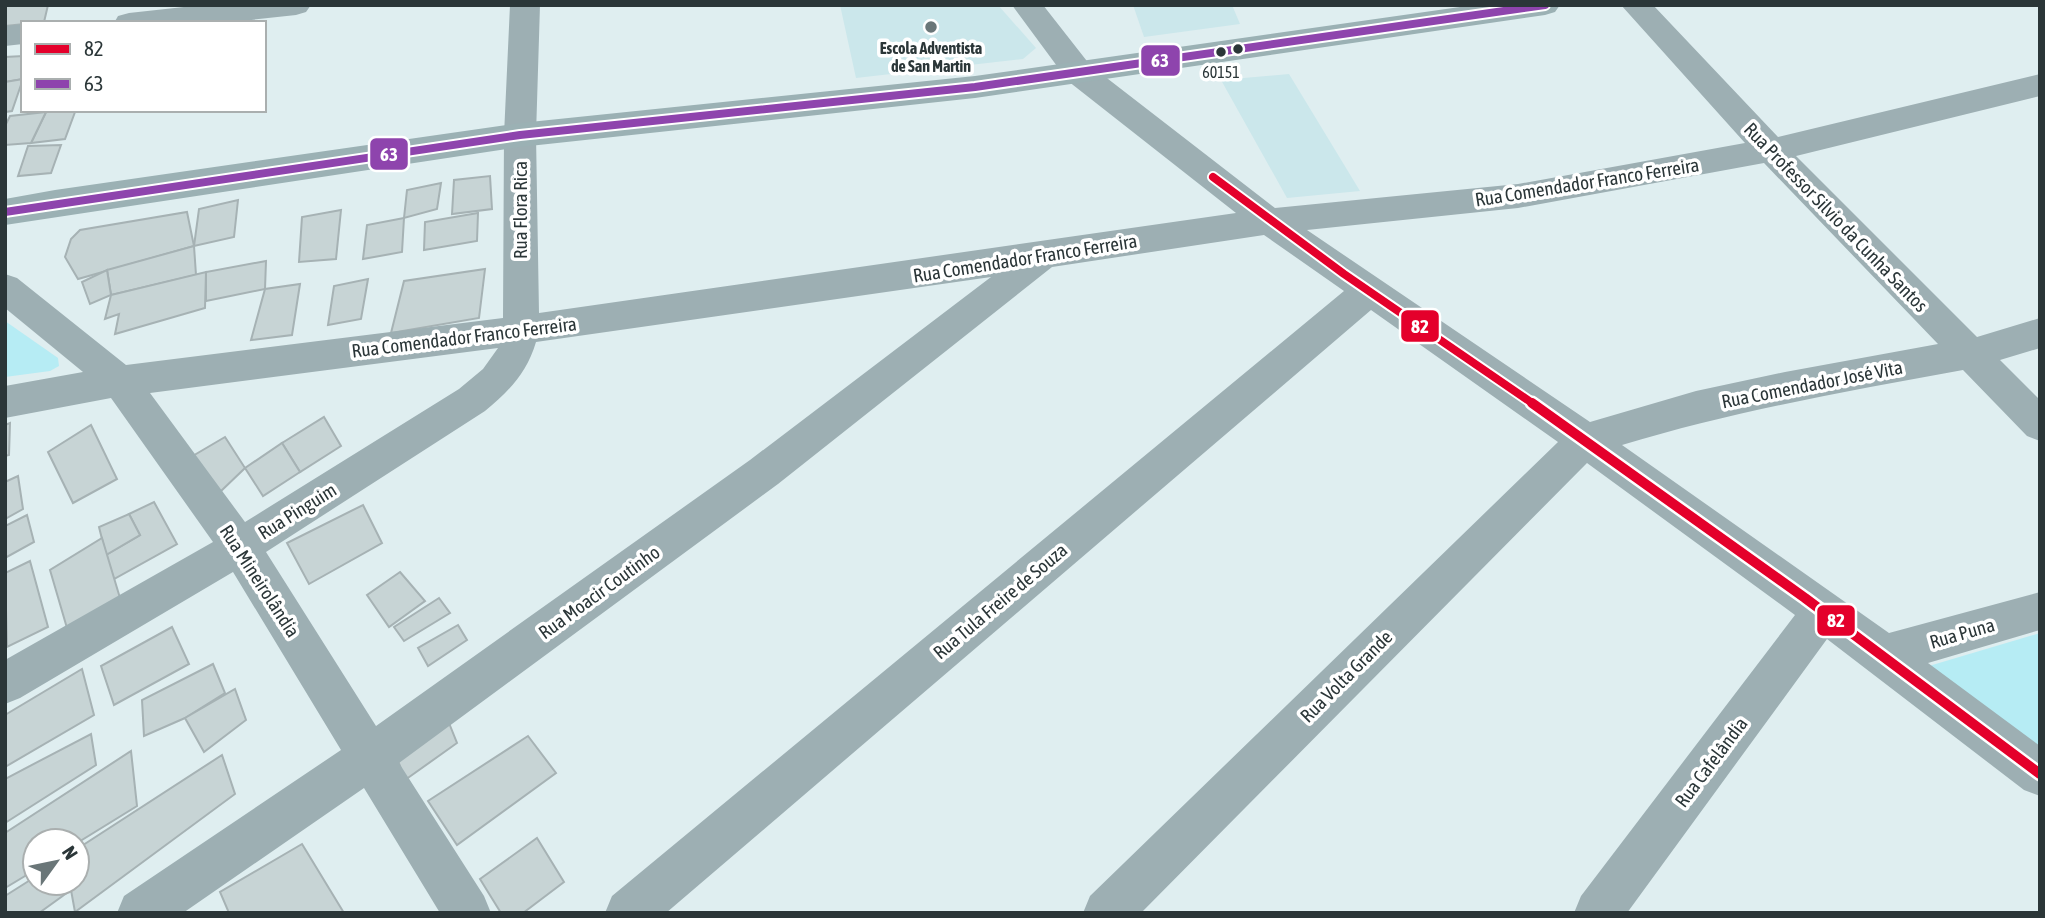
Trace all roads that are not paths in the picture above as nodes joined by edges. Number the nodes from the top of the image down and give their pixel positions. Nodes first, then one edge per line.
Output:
1 (296, 5) edge
2 (525, 5) edge
3 (1027, 5) edge
4 (1545, 5) edge
5 (1636, 5) edge
6 (148, 21) edge
7 (1079, 73) junction
8 (2040, 85) edge
9 (520, 135) junction
10 (1771, 150) junction
11 (5, 212) edge
12 (1269, 221) junction
13 (1045, 255) junction
14 (5, 288) edge
15 (1370, 290) junction
16 (521, 330) junction
17 (2040, 333) edge
18 (1968, 354) junction
19 (120, 382) junction
20 (5, 402) edge
21 (2040, 425) edge
22 (1585, 440) junction
23 (240, 547) junction
24 (1823, 611) junction
25 (2040, 611) edge
26 (1884, 654) junction
27 (5, 682) edge
28 (372, 755) junction
29 (2040, 774) edge
30 (141, 913) edge
31 (467, 913) edge
32 (629, 913) edge
33 (1107, 913) edge
34 (1598, 913) edge

1 - 6 street
2 - 9 street, Rua Flora Rica
3 - 7 street
4 - 7 main road
5 - 10 street, Rua Professor Silvio da Cunha Santos
7 - 9 main road
7 - 12 street
8 - 10 street, Rua Comendador Franco Ferreira
9 - 11 main road
9 - 16 street, Rua Flora Rica
10 - 12 street, Rua Comendador Franco Ferreira
10 - 18 street, Rua Professor Silvio da Cunha Santos
12 - 13 street, Rua Comendador Franco Ferreira
12 - 15 street
13 - 16 street, Rua Comendador Franco Ferreira
13 - 28 street, Rua Moacir Coutinho
14 - 19 street, Rua Mineirolândia
15 - 22 street
15 - 32 street, Rua Tula Freire de Souza
16 - 19 street, Rua Comendador Franco Ferreira
16 - 23 street, Rua Pinguim
17 - 18 street, Rua Comendador José Vita
18 - 21 street, Rua Professor Silvio da Cunha Santos
18 - 22 street, Rua Comendador José Vita
19 - 20 street, Rua Comendador Franco Ferreira
19 - 23 street, Rua Mineirolândia
22 - 24 street
22 - 33 street, Rua Volta Grande
23 - 27 street, Rua Pinguim
23 - 28 street, Rua Mineirolândia
24 - 26 street
24 - 34 street, Rua Cafelândia
25 - 26 street, Rua Puna
26 - 29 street
28 - 30 street, Rua Moacir Coutinho
28 - 31 street, Rua Mineirolândia

